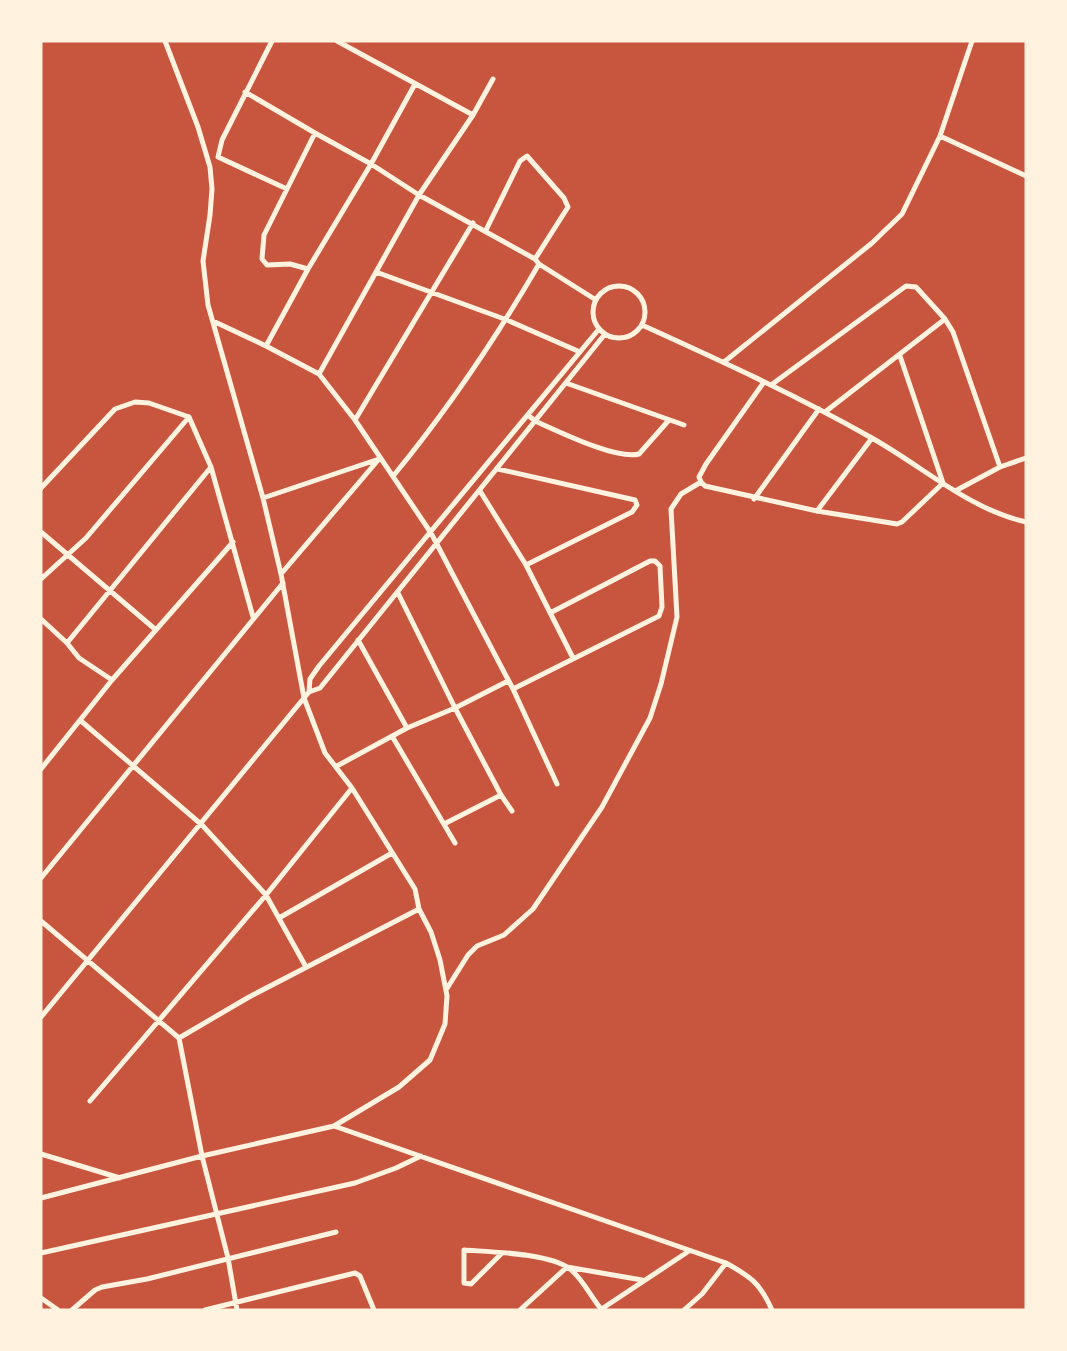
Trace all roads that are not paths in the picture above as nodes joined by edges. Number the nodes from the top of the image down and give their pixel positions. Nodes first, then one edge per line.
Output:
1 (165, 41) edge
2 (272, 41) edge
3 (337, 41) edge
4 (972, 41) edge
5 (492, 79) dead end
6 (415, 84) junction
7 (245, 92) junction
8 (473, 115) junction
9 (315, 133) junction
10 (940, 136) junction
11 (218, 157) junction
12 (371, 164) junction
13 (210, 167) junction
14 (1026, 176) edge
15 (287, 189) junction
16 (418, 195) junction
17 (473, 223) junction
18 (486, 230) junction
19 (535, 258) junction
20 (540, 264) junction
21 (308, 269) junction
22 (376, 272) junction
23 (432, 293) junction
24 (596, 300) junction
25 (945, 319) junction
26 (507, 320) junction
27 (212, 321) junction
28 (642, 324) junction
29 (598, 329) junction
30 (605, 334) junction
31 (266, 346) junction
32 (580, 352) junction
33 (900, 356) junction
34 (724, 362) junction
35 (319, 374) junction
36 (566, 382) junction
37 (764, 382) junction
38 (771, 386) junction
39 (822, 411) junction
40 (528, 415) junction
41 (189, 418) junction
42 (355, 420) junction
43 (670, 420) junction
44 (535, 421) junction
45 (684, 426) dead end
46 (872, 438) junction
47 (1026, 458) edge
48 (380, 459) junction
49 (211, 467) junction
50 (1000, 467) junction
51 (498, 469) junction
52 (394, 475) junction
53 (700, 482) junction
54 (943, 483) junction
55 (41, 488) edge
56 (957, 490) junction
57 (480, 491) junction
58 (263, 498) junction
59 (754, 499) junction
60 (817, 512) junction
61 (1026, 522) edge
62 (41, 532) edge
63 (432, 533) junction
64 (233, 542) junction
65 (437, 543) junction
66 (69, 556) junction
67 (526, 565) junction
68 (281, 574) junction
69 (41, 579) edge
70 (283, 583) junction
71 (109, 590) junction
72 (398, 593) junction
73 (550, 612) junction
74 (253, 617) junction
75 (41, 619) edge
76 (156, 630) junction
77 (358, 640) junction
78 (67, 642) junction
79 (573, 658) junction
80 (112, 680) junction
81 (508, 682) junction
82 (513, 689) junction
83 (309, 692) junction
84 (304, 698) junction
85 (455, 708) junction
86 (81, 721) junction
87 (407, 728) junction
88 (392, 736) junction
89 (134, 766) junction
90 (337, 766) junction
91 (41, 769) edge
92 (557, 784) dead end
93 (352, 788) junction
94 (501, 795) junction
95 (512, 812) dead end
96 (202, 824) junction
97 (444, 824) junction
98 (455, 843) dead end
99 (392, 853) junction
100 (41, 878) edge
101 (266, 895) junction
102 (420, 909) junction
103 (279, 918) junction
104 (41, 921) edge
105 (89, 961) junction
106 (306, 967) junction
107 (446, 990) junction
108 (41, 1017) edge
109 (158, 1020) junction
110 (178, 1038) junction
111 (90, 1101) dead end
112 (334, 1126) junction
113 (41, 1154) edge
114 (202, 1156) junction
115 (421, 1156) junction
116 (122, 1178) junction
117 (41, 1198) edge
118 (217, 1214) junction
119 (336, 1232) dead end
120 (689, 1251) junction
121 (41, 1252) edge
122 (501, 1254) junction
123 (228, 1258) junction
124 (726, 1263) junction
125 (567, 1267) junction
126 (642, 1280) junction
127 (41, 1298) edge
128 (235, 1302) junction
129 (603, 1309) edge
130 (58, 1310) edge
131 (72, 1310) edge
132 (205, 1310) edge
133 (237, 1310) edge
134 (374, 1310) edge
135 (520, 1310) edge
136 (684, 1310) edge
137 (772, 1310) edge

1 - 13 street
2 - 7 street
3 - 6 street
4 - 10 street
5 - 8 street
6 - 8 street
6 - 12 street
7 - 9 street
7 - 11 street
8 - 16 street
9 - 12 street
9 - 15 street
10 - 14 street
10 - 34 street
11 - 13 street
11 - 15 street
12 - 16 street
12 - 21 street
13 - 27 street
15 - 21 street
16 - 17 street
16 - 22 street
17 - 18 street
17 - 23 street
18 - 19 street
18 - 19 street
19 - 20 street
20 - 24 street
20 - 26 street
21 - 31 street
22 - 23 street
22 - 35 street
23 - 26 street
23 - 42 street
24 - 28 street
24 - 29 street
25 - 33 street
25 - 38 street
25 - 50 street
26 - 32 street
26 - 52 street
27 - 31 street
27 - 58 street
28 - 30 street
28 - 34 street
29 - 30 street
29 - 32 street
30 - 36 street
31 - 35 street
32 - 40 street
33 - 39 street
33 - 54 street
34 - 37 street
35 - 42 street
36 - 43 street
36 - 44 street
37 - 38 street
37 - 53 street
38 - 39 street
39 - 46 street
39 - 59 street
40 - 44 street
40 - 63 street
41 - 49 street
41 - 55 street
41 - 66 street
42 - 48 street
43 - 44 street
43 - 45 street
44 - 51 street
46 - 54 street
46 - 60 street
47 - 50 street
48 - 52 street
48 - 58 street
48 - 68 street
49 - 64 street
49 - 71 street
50 - 56 street
51 - 57 street
51 - 67 street
52 - 63 street
53 - 59 street
53 - 107 street
54 - 56 street
54 - 60 street
56 - 61 street
57 - 65 street
57 - 67 street
58 - 68 street
59 - 60 street
62 - 66 street
63 - 65 street
63 - 83 street
64 - 74 street
64 - 76 street
65 - 72 street
65 - 81 street
66 - 69 street
66 - 71 street
67 - 73 street
68 - 70 street
70 - 74 street
70 - 84 street
71 - 76 street
71 - 78 street
72 - 77 street
72 - 85 street
73 - 79 street
73 - 79 street
74 - 89 street
75 - 78 street
76 - 80 street
77 - 83 street
77 - 87 street
78 - 80 street
79 - 82 street
80 - 86 street
81 - 82 street
81 - 85 street
82 - 92 street
83 - 84 street
84 - 90 street
84 - 96 street
85 - 87 street
85 - 94 street
86 - 89 street
86 - 91 street
87 - 88 street
88 - 90 street
88 - 97 street
89 - 96 street
89 - 100 street
90 - 93 street
93 - 99 street
93 - 101 street
94 - 95 street
94 - 97 street
96 - 101 street
96 - 105 street
97 - 98 street
99 - 102 street
99 - 103 street
101 - 103 street
101 - 109 street
102 - 106 street
102 - 107 street
103 - 106 street
104 - 105 street
105 - 108 street
105 - 109 street
106 - 110 street
107 - 112 street
109 - 110 street
109 - 111 street
110 - 114 street
112 - 114 street
112 - 115 street
113 - 116 street
114 - 116 street
114 - 118 street
115 - 118 street
115 - 120 street
116 - 117 street
118 - 121 street
118 - 123 street
119 - 123 street
120 - 124 street
120 - 126 street
122 - 122 street
122 - 125 street
123 - 128 street
123 - 131 street
124 - 136 street
124 - 137 street
125 - 126 street
125 - 129 street
125 - 135 street
126 - 129 street
127 - 130 street
128 - 132 street
128 - 133 street
128 - 134 street

